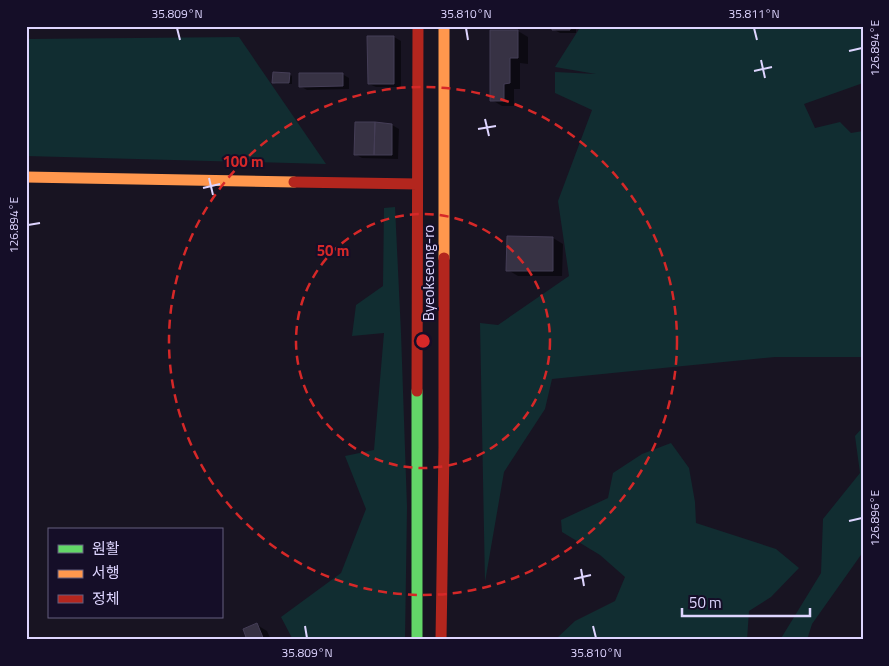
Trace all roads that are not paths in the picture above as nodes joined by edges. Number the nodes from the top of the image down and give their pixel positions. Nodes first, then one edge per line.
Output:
1 (418, 26) edge
2 (444, 26) edge
3 (26, 177) edge
4 (417, 184) junction
5 (417, 640) edge
6 (441, 640) edge

1 - 4 main road, Byeokseong-ro
2 - 6 main road, Byeokseong-ro
3 - 4 main road
4 - 5 main road, Byeokseong-ro

